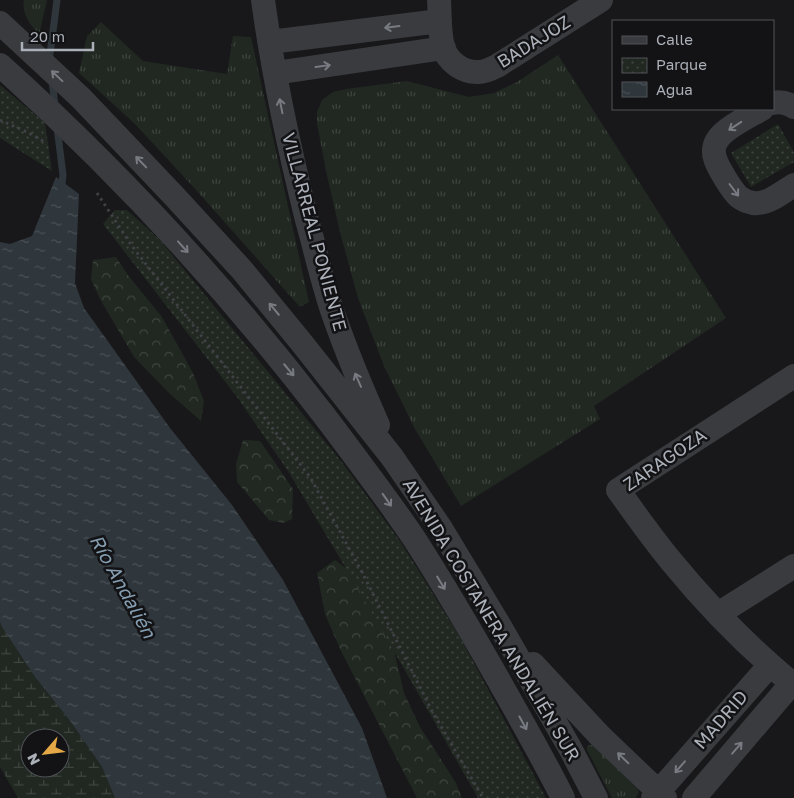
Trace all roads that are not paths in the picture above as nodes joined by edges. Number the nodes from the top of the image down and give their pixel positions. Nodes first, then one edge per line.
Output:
1 (263, 0) edge
2 (602, 0) edge
3 (440, 11) edge
4 (0, 24) edge
5 (270, 42) junction
6 (444, 48) junction
7 (0, 65) edge
8 (275, 73) junction
9 (774, 103) edge
10 (794, 107) edge
11 (760, 110) edge
12 (794, 185) edge
13 (794, 376) edge
14 (392, 456) junction
15 (794, 566) edge
16 (718, 614) junction
17 (498, 623) junction
18 (770, 665) junction
19 (793, 684) edge
20 (659, 796) edge
21 (563, 798) edge
22 (596, 798) edge
23 (694, 798) edge

1 - 5 street, VILLARREAL PONIENTE
2 - 6 street, BADAJOZ
3 -> 5 street, BADAJOZ
3 - 6 street, BADAJOZ
14 -> 4 street, AVENIDA COSTANERA ANDALIÉN SUR
5 - 8 street, VILLARREAL PONIENTE
8 -> 6 street
7 -> 21 street, AVENIDA COSTANERA ANDALIÉN SUR
14 -> 8 street, VILLARREAL PONIENTE
9 - 10 street
11 -> 12 street
13 - 16 street, ZARAGOZA
14 - 17 street, AVENIDA COSTANERA ANDALIÉN SUR
15 - 16 street
16 - 18 street, ZARAGOZA
20 -> 17 street
17 - 22 street, AVENIDA COSTANERA ANDALIÉN SUR
18 - 19 street, MADRID
18 -> 20 street, MADRID
23 -> 19 street, MADRID

